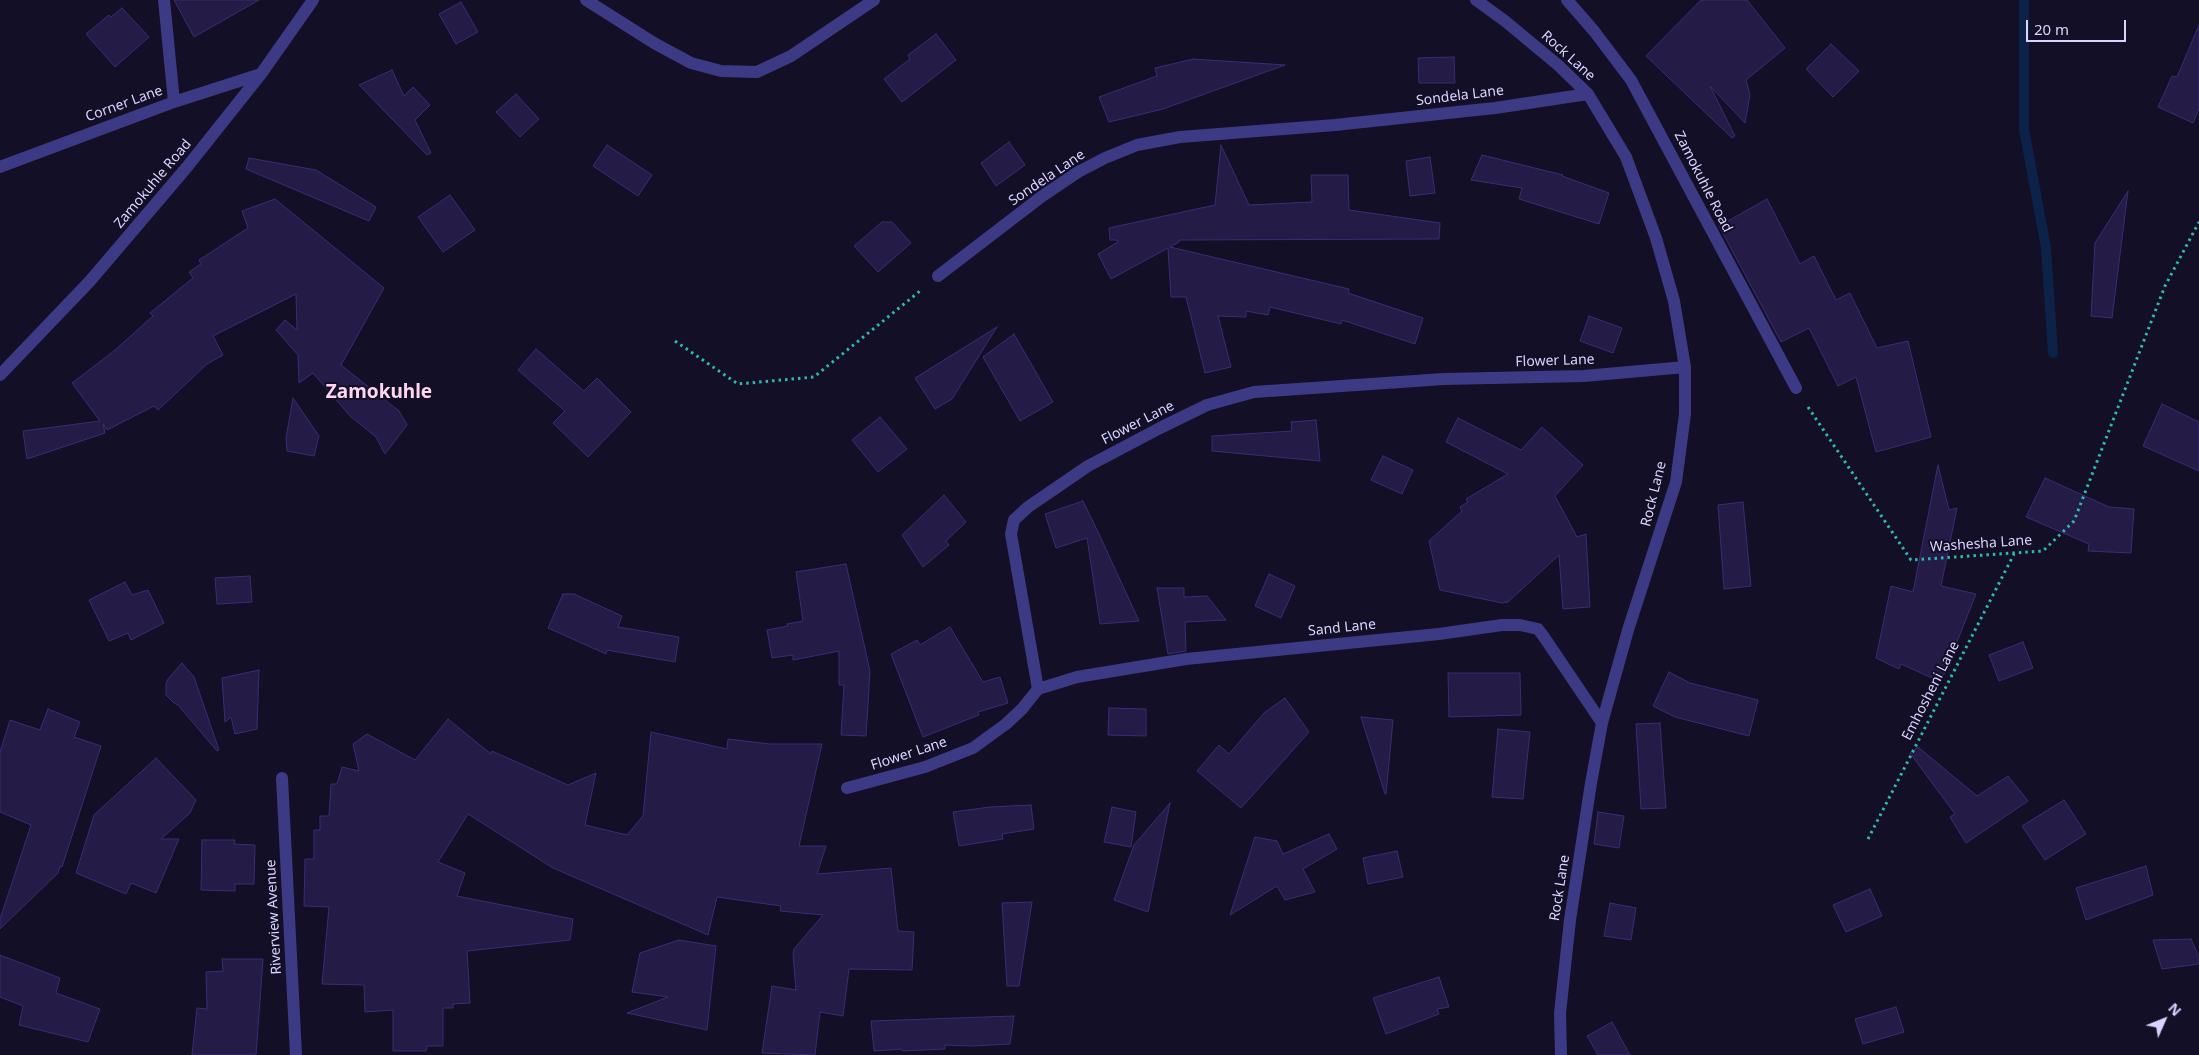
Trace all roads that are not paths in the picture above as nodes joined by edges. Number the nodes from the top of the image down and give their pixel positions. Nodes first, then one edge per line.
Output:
1 (164, 0) edge
2 (313, 0) edge
3 (586, 0) edge
4 (874, 0) edge
5 (1476, 0) edge
6 (1566, 0) edge
7 (261, 74) junction
8 (1588, 94) junction
9 (174, 102) junction
10 (0, 167) edge
11 (938, 276) road end
12 (1685, 367) junction
13 (0, 374) edge
14 (1796, 388) road end
15 (1038, 689) junction
16 (1602, 723) junction
17 (282, 778) dead end
18 (846, 788) dead end
19 (296, 1055) edge
20 (1561, 1055) edge

1 - 9 street
2 - 7 street, Zamokuhle Road
3 - 4 street
5 - 8 street, Rock Lane
6 - 14 street, Zamokuhle Road
7 - 9 street, Corner Lane
7 - 13 street, Zamokuhle Road
8 - 11 street, Sondela Lane
8 - 12 street, Rock Lane
9 - 10 street, Corner Lane
12 - 15 street, Flower Lane
12 - 16 street, Rock Lane
15 - 16 street, Sand Lane
15 - 18 street, Flower Lane
16 - 20 street, Rock Lane
17 - 19 street, Riverview Avenue

